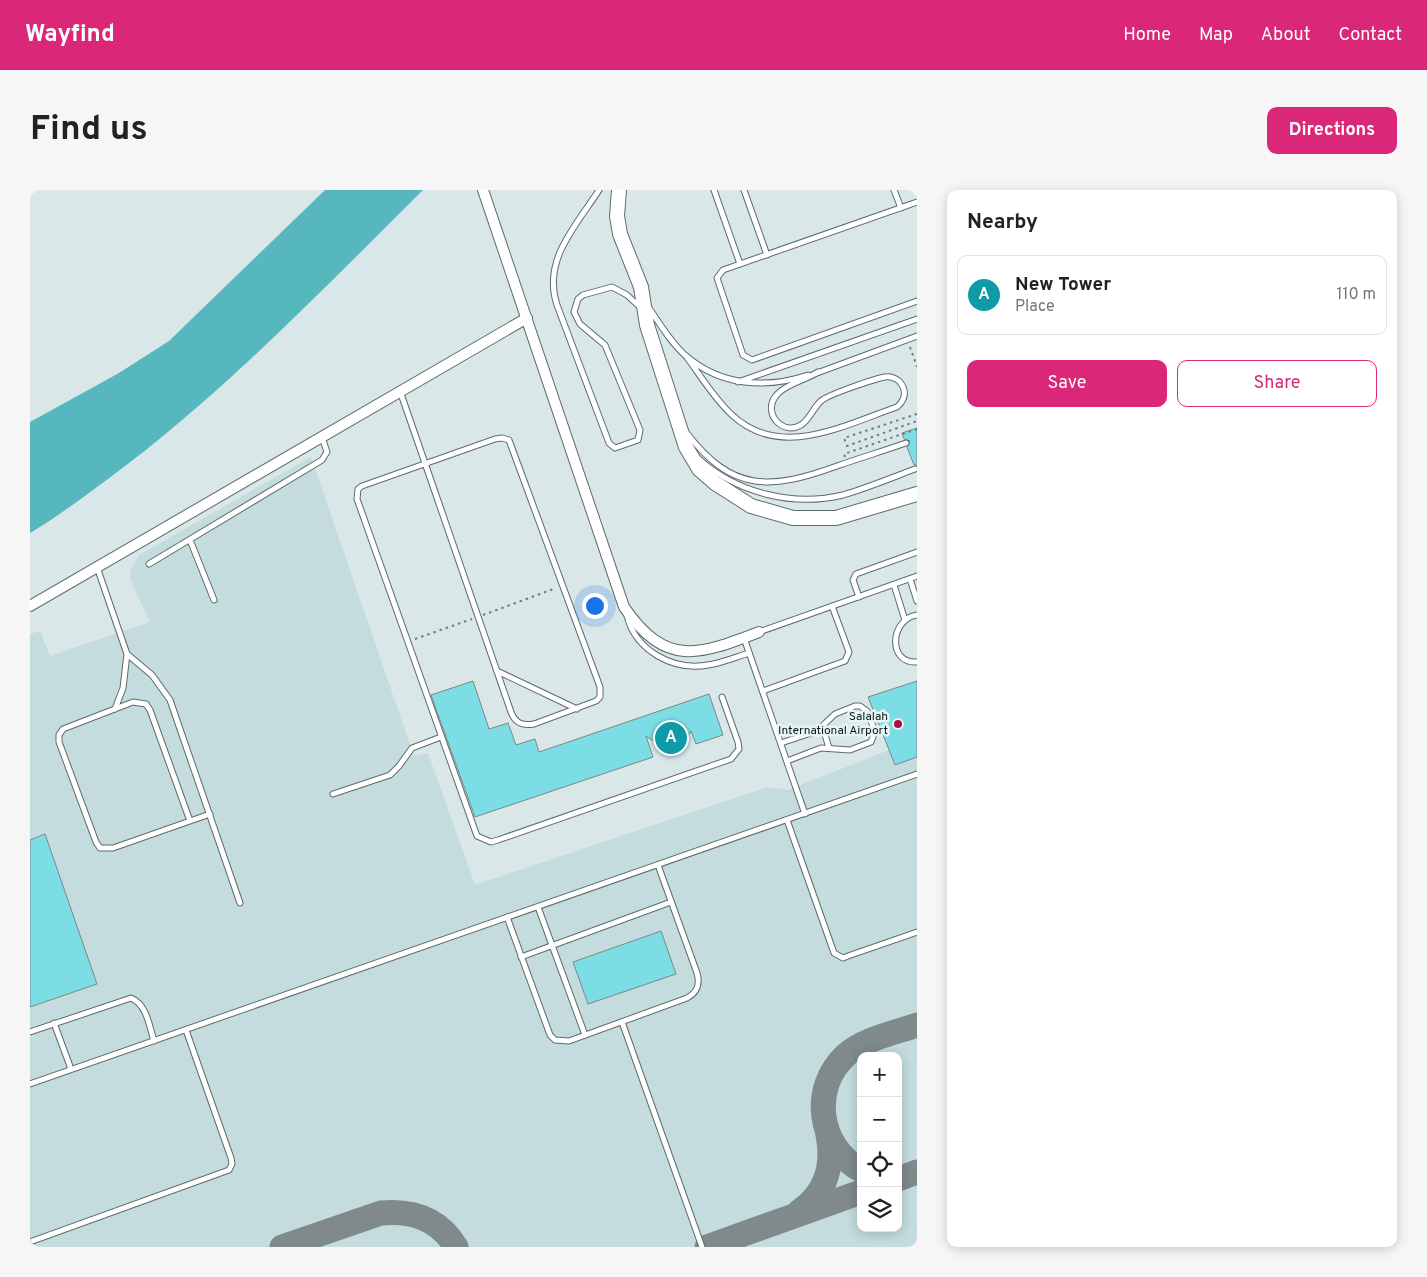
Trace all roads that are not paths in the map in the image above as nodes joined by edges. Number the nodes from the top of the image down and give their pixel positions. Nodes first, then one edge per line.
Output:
1 (483, 190) edge
2 (599, 190) edge
3 (619, 190) edge
4 (714, 190) edge
5 (744, 190) edge
6 (894, 190) edge
7 (917, 202) edge
8 (901, 208) junction
9 (767, 255) junction
10 (740, 264) junction
11 (917, 301) edge
12 (644, 306) junction
13 (528, 318) junction
14 (917, 319) edge
15 (917, 336) edge
16 (686, 356) junction
17 (818, 372) junction
18 (737, 382) junction
19 (400, 391) junction
20 (681, 428) junction
21 (321, 437) junction
22 (906, 443) dead end
23 (425, 464) junction
24 (915, 469) dead end
25 (728, 472) junction
26 (725, 478) junction
27 (917, 494) edge
28 (190, 540) junction
29 (917, 552) edge
30 (149, 564) dead end
31 (97, 567) junction
32 (917, 576) edge
33 (910, 579) junction
34 (894, 585) junction
35 (859, 597) junction
36 (214, 600) dead end
37 (917, 601) edge
38 (30, 606) edge
39 (832, 606) junction
40 (624, 607) junction
41 (917, 615) edge
42 (906, 620) junction
43 (759, 632) joint
44 (744, 638) junction
45 (749, 653) junction
46 (127, 654) junction
47 (917, 662) edge
48 (497, 671) junction
49 (762, 691) junction
50 (722, 697) dead end
51 (577, 708) junction
52 (115, 709) junction
53 (823, 728) junction
54 (441, 737) junction
55 (780, 743) junction
56 (829, 748) junction
57 (787, 761) junction
58 (917, 774) edge
59 (333, 794) dead end
60 (210, 814) junction
61 (805, 814) junction
62 (787, 820) junction
63 (190, 821) junction
64 (658, 865) junction
65 (671, 902) junction
66 (240, 903) dead end
67 (538, 907) junction
68 (507, 917) junction
69 (917, 932) edge
70 (552, 946) junction
71 (521, 957) junction
72 (622, 1022) junction
73 (54, 1023) junction
74 (186, 1030) junction
75 (30, 1032) edge
76 (585, 1035) junction
77 (154, 1041) junction
78 (71, 1069) junction
79 (30, 1084) edge
80 (30, 1242) edge
81 (702, 1247) edge

1 - 13 street
2 - 12 lane
3 - 12 street
4 - 10 lane
5 - 9 lane
6 - 8 lane
7 - 8 lane
8 - 9 lane
9 - 10 lane
10 - 11 lane
12 - 16 lane
12 - 20 street
13 - 19 street
13 - 40 street
14 - 18 lane
15 - 17 lane
16 - 17 lane
16 - 18 lane
17 - 18 lane
19 - 21 street
19 - 23 lane
20 - 25 lane
20 - 26 lane
20 - 27 street
21 - 28 lane
21 - 31 street
22 - 25 lane
23 - 48 lane
23 - 51 lane
23 - 54 lane
24 - 26 lane
25 - 26 lane
28 - 30 lane
28 - 36 lane
29 - 35 lane
31 - 38 street
31 - 46 lane
32 - 33 lane
33 - 34 lane
33 - 37 lane
34 - 35 lane
34 - 42 lane
35 - 39 lane
39 - 43 lane
39 - 49 lane
40 - 44 street
40 - 45 lane
41 - 42 lane
42 - 47 lane
43 - 44 street
44 - 45 lane
45 - 49 lane
46 - 52 lane
46 - 60 lane
48 - 51 lane
48 - 51 lane
49 - 55 lane
50 - 54 lane
52 - 63 lane
52 - 63 lane
53 - 55 lane
53 - 56 lane
53 - 56 lane
54 - 59 lane
55 - 57 lane
56 - 57 lane
57 - 61 lane
58 - 61 lane
60 - 63 lane
60 - 66 lane
61 - 62 lane
62 - 64 lane
62 - 69 lane
64 - 65 lane
64 - 67 lane
65 - 70 lane
65 - 72 lane
67 - 68 lane
67 - 70 lane
68 - 71 lane
68 - 74 lane
70 - 71 lane
70 - 76 lane
71 - 76 lane
72 - 76 lane
72 - 81 lane
73 - 75 lane
73 - 77 lane
73 - 78 lane
74 - 77 lane
74 - 80 lane
77 - 78 lane
78 - 79 lane

